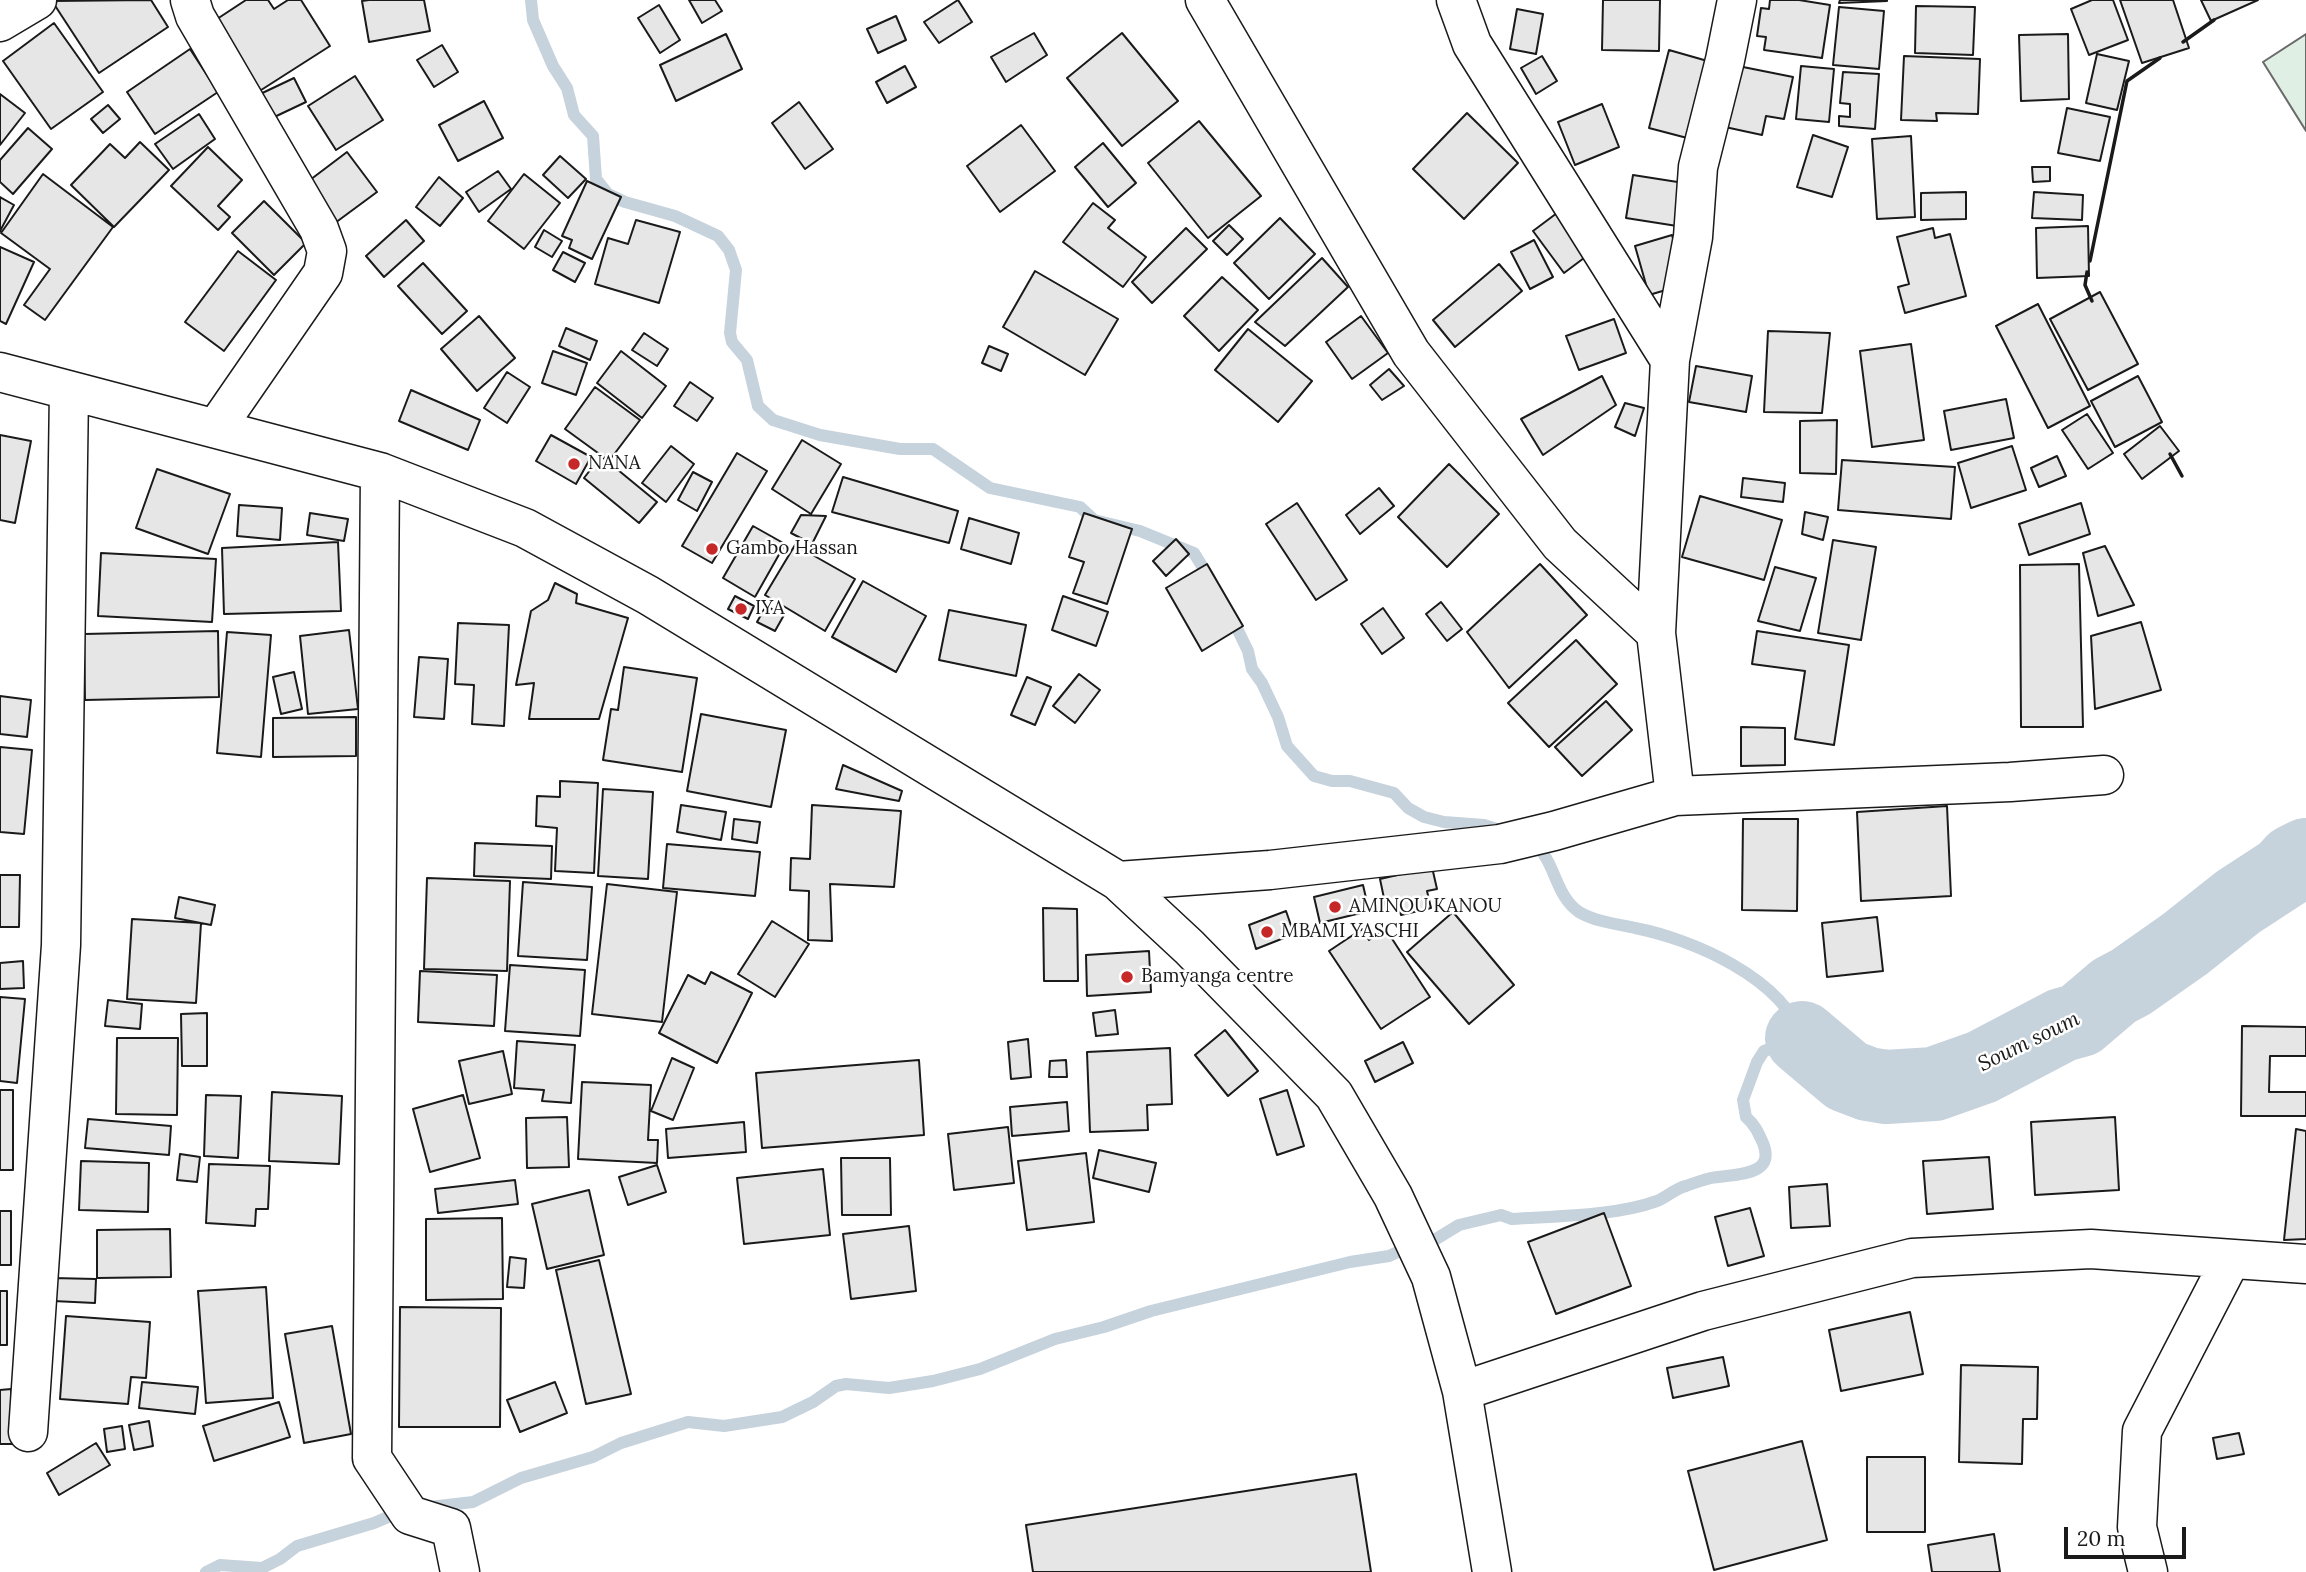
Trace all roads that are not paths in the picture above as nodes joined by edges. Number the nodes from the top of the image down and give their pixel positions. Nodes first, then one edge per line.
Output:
1 (37, 0) edge
2 (190, 0) edge
3 (1205, 0) edge
4 (1457, 0) edge
5 (1737, 0) edge
6 (0, 22) edge
7 (1670, 360) junction
8 (0, 372) edge
9 (69, 391) junction
10 (216, 428) junction
11 (380, 472) junction
12 (1656, 634) junction
13 (2104, 775) dead end
14 (1675, 796) junction
15 (1118, 881) junction
16 (2231, 1259) junction
17 (2306, 1264) edge
18 (1462, 1391) junction
19 (29, 1432) dead end
20 (460, 1572) edge
21 (1492, 1572) edge
22 (2148, 1572) edge

1 - 6 street
2 - 10 street
3 - 12 street
4 - 7 street
5 - 7 street
7 - 12 street
8 - 9 street
9 - 10 street
9 - 19 street
10 - 11 street
11 - 15 street
11 - 20 street
12 - 14 street
13 - 14 street
14 - 15 street
15 - 18 street
16 - 17 street
16 - 18 street
16 - 22 street
18 - 21 street

